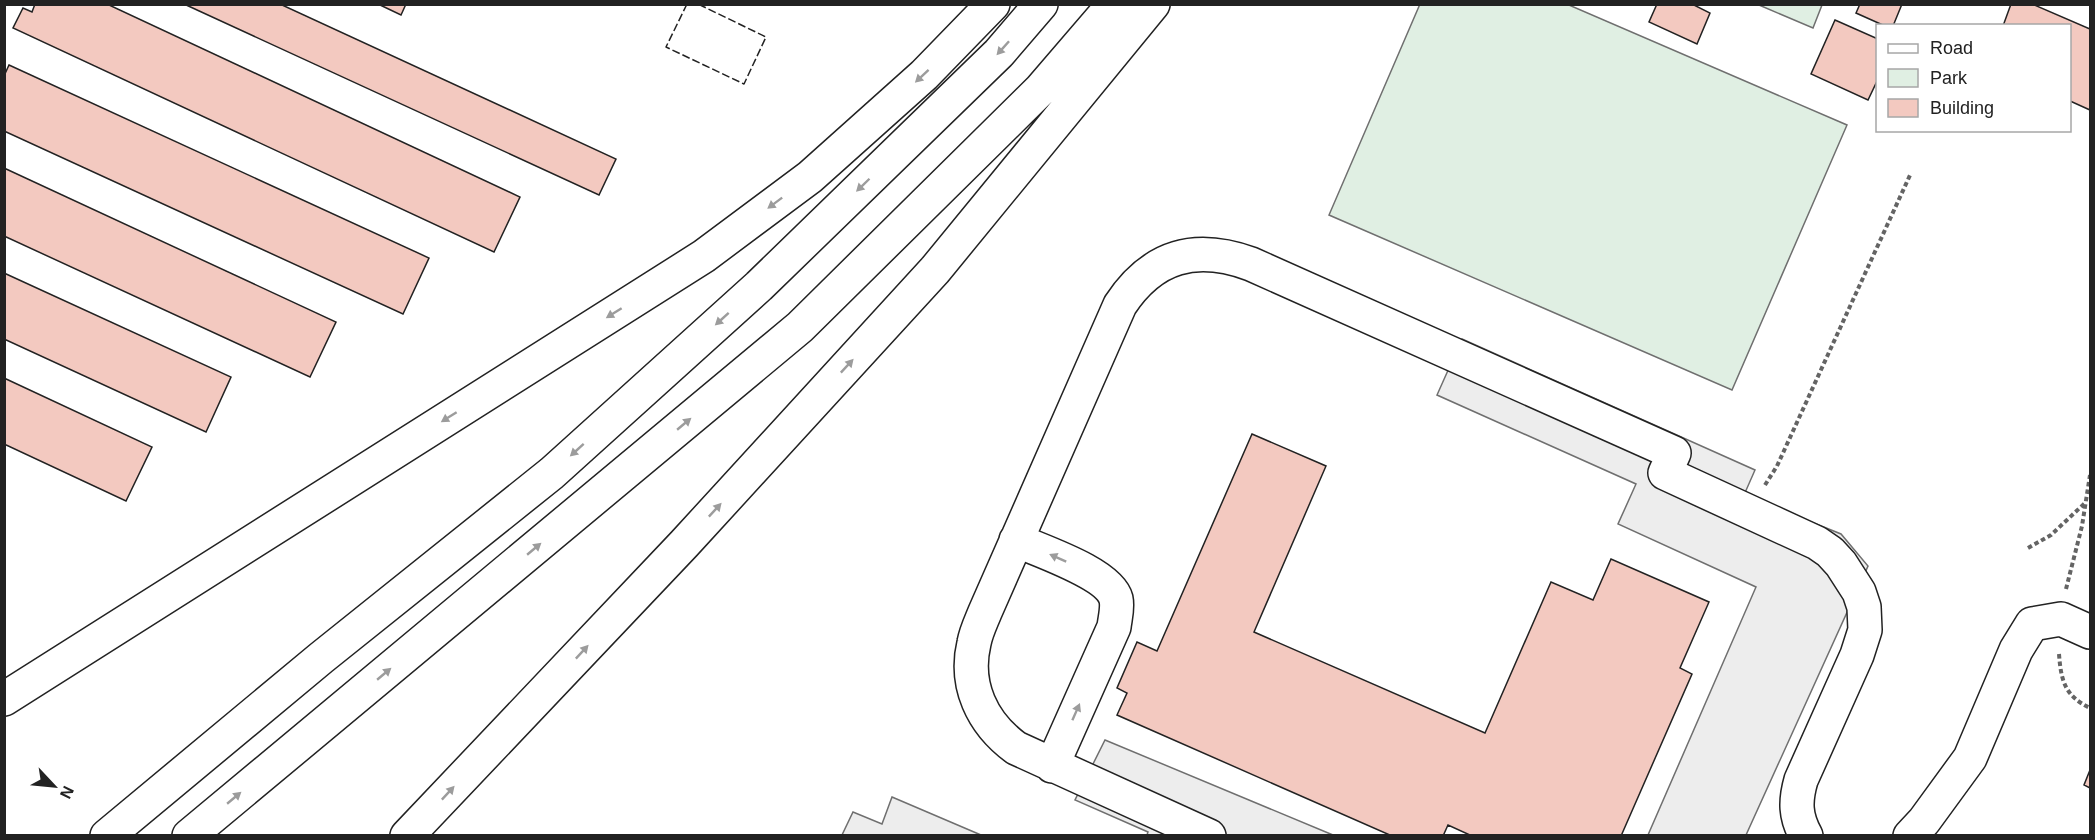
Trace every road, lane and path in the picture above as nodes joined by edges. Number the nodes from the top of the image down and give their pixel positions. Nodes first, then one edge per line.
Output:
1 (993, 4) edge
2 (1041, 4) edge
3 (1114, 4) edge
4 (1153, 4) edge
5 (1911, 173) dead end
6 (2091, 476) edge
7 (2085, 503) junction
8 (1750, 512) junction
9 (1016, 540) junction
10 (2028, 548) dead end
11 (2066, 593) dead end
12 (2091, 632) edge
13 (2058, 649) dead end
14 (4, 699) edge
15 (2090, 708) edge
16 (1052, 766) junction
17 (107, 836) edge
18 (189, 836) edge
19 (407, 836) edge
20 (1209, 836) edge
21 (1806, 836) edge
22 (1910, 836) edge

1 -> 14 main road
2 -> 17 main road
18 -> 3 main road
19 -> 4 main road
5 - 8 path
6 - 7 path
7 - 10 path
7 - 11 path
8 - 9 main road
8 - 21 main road
9 - 16 main road
16 -> 9 main road
12 - 22 main road
13 - 15 path
16 - 20 main road

